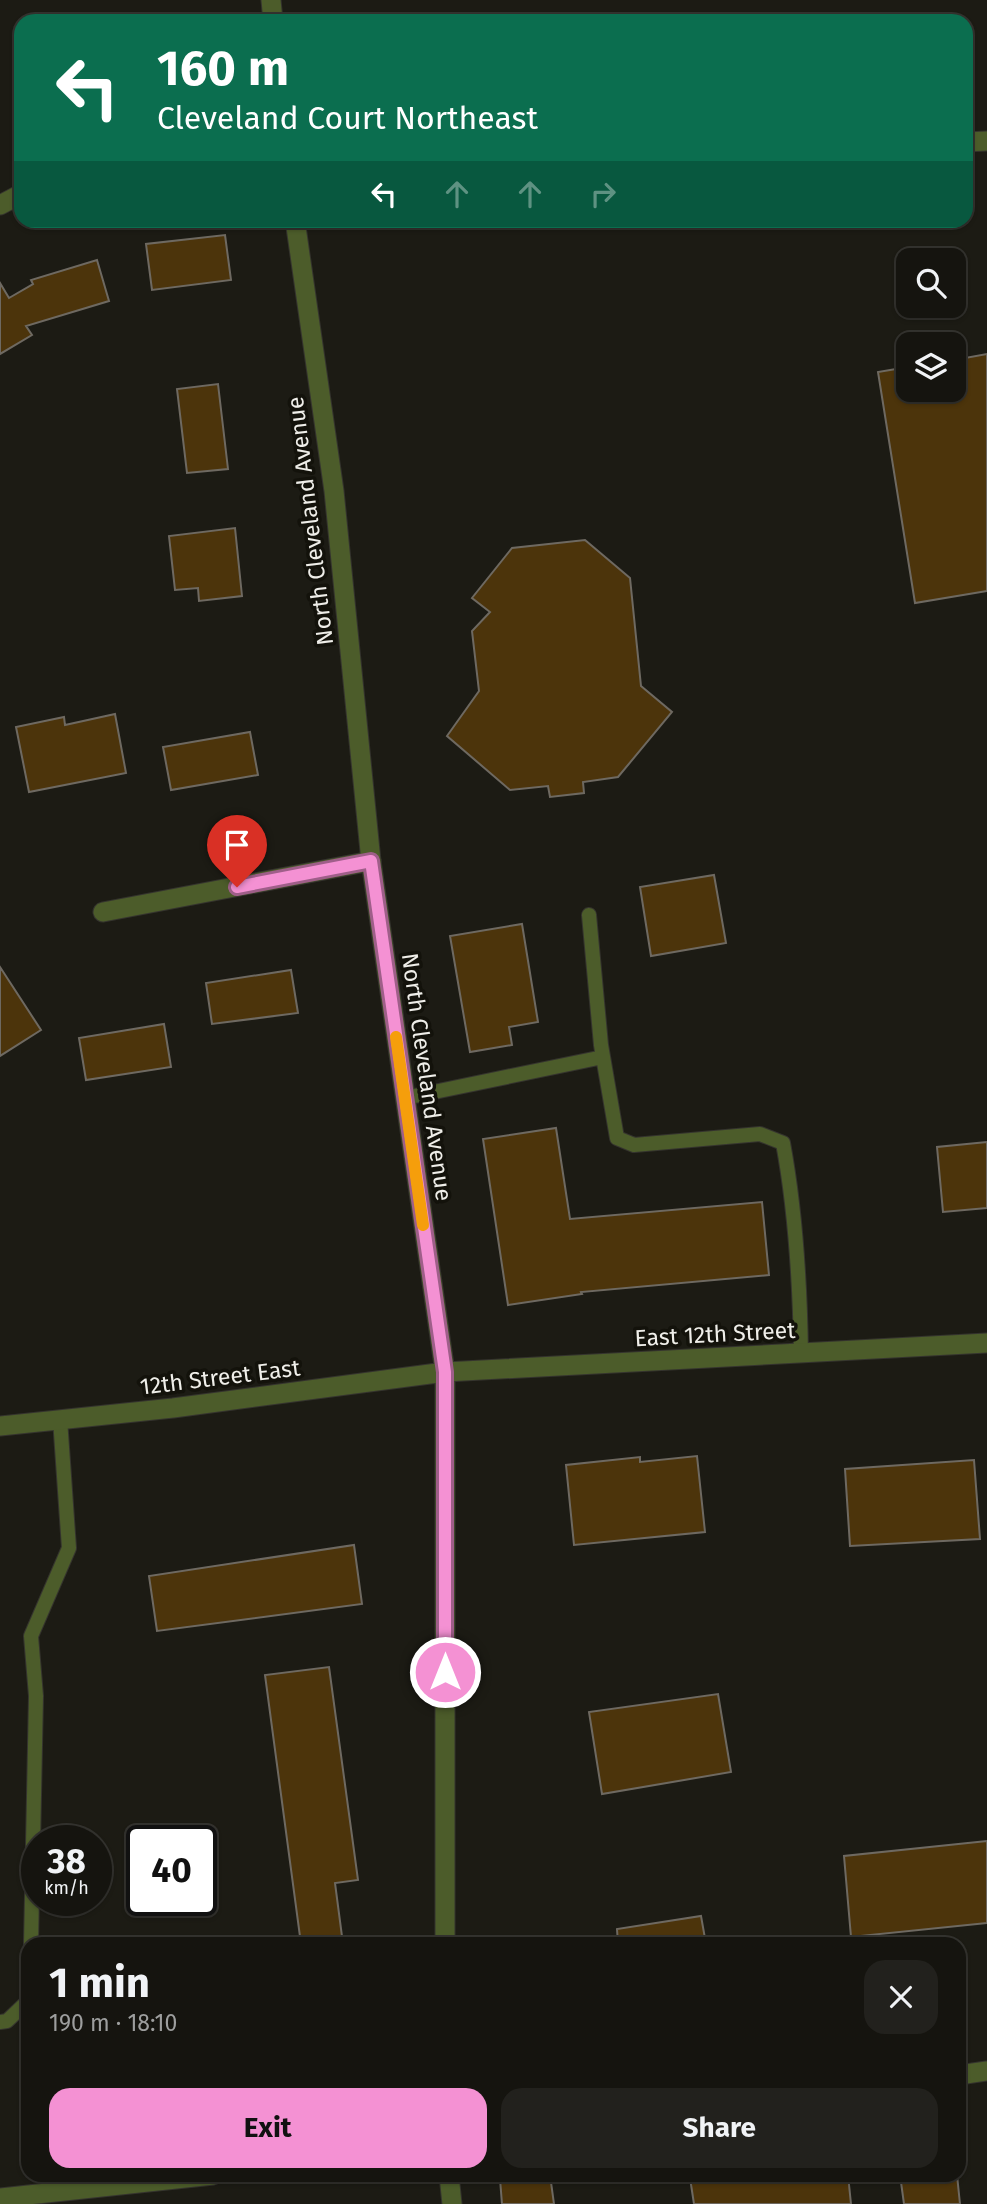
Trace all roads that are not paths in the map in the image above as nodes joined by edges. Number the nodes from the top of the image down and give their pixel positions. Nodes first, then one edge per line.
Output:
1 (297, 228) edge
2 (371, 861) junction
3 (103, 912) dead end
4 (589, 915) dead end
5 (603, 1057) junction
6 (405, 1098) junction
7 (987, 1343) edge
8 (801, 1354) junction
9 (445, 1372) junction
10 (60, 1419) junction
11 (0, 1426) edge
12 (31, 1937) edge
13 (445, 1937) edge
14 (21, 2008) edge
15 (0, 2022) edge
16 (987, 2071) edge
17 (966, 2074) edge
18 (148, 2182) edge
19 (450, 2182) edge
20 (0, 2198) edge
21 (452, 2204) edge

1 - 2 street, North Cleveland Avenue
2 - 3 street
2 - 6 street, North Cleveland Avenue
4 - 5 lane
5 - 6 lane
5 - 8 lane
6 - 9 street, North Cleveland Avenue
7 - 8 street, East 12th Street
8 - 9 street, East 12th Street
9 - 10 street, 12th Street East
9 - 13 street, North Cleveland Avenue
10 - 11 street, 12th Street East
10 - 12 lane
14 - 15 lane
16 - 17 street
18 - 20 street
19 - 21 street

